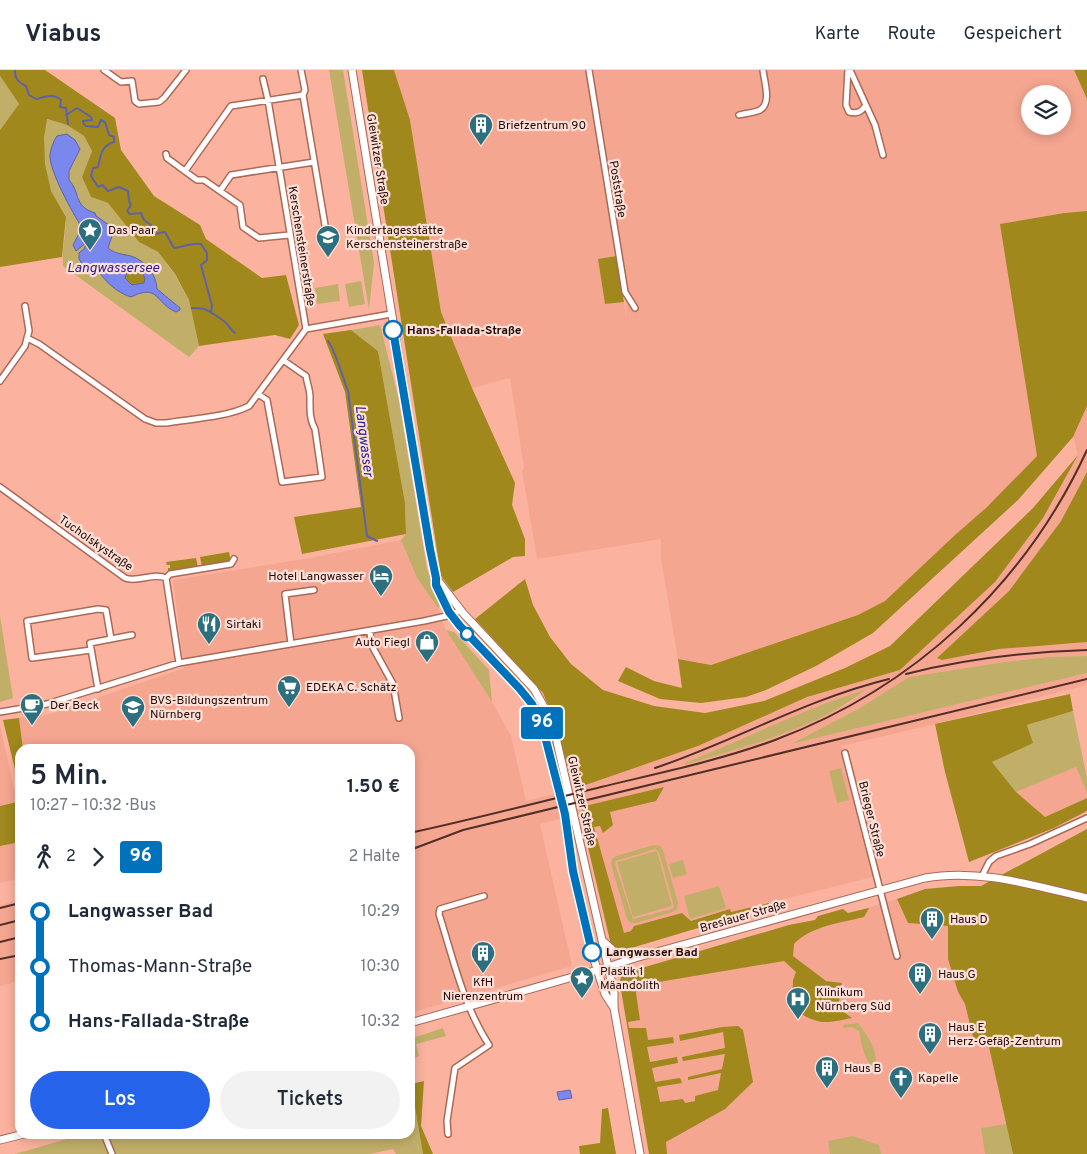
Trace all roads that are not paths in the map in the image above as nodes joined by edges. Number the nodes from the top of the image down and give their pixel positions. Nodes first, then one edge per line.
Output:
1 (104, 70) edge
2 (186, 70) edge
3 (301, 70) edge
4 (352, 70) edge
5 (589, 70) edge
6 (763, 70) edge
7 (849, 70) edge
8 (263, 79) dead end
9 (303, 95) junction
10 (268, 100) junction
11 (867, 107) junction
12 (739, 115) dead end
13 (166, 154) dead end
14 (883, 155) dead end
15 (314, 162) junction
16 (279, 167) junction
17 (185, 171) junction
18 (220, 191) junction
19 (289, 235) junction
20 (325, 244) dead end
21 (25, 306) dead end
22 (635, 308) dead end
23 (391, 314) junction
24 (306, 329) junction
25 (27, 338) junction
26 (282, 360) junction
27 (0, 381) edge
28 (258, 394) junction
29 (0, 487) edge
30 (234, 559) dead end
31 (166, 578) junction
32 (436, 578) junction
33 (314, 590) dead end
34 (461, 610) junction
35 (452, 615) junction
36 (370, 631) junction
37 (132, 635) dead end
38 (111, 638) junction
39 (292, 644) junction
40 (91, 650) junction
41 (179, 663) junction
42 (98, 689) junction
43 (0, 712) edge
44 (399, 718) dead end
45 (845, 752) dead end
46 (1087, 818) edge
47 (982, 876) junction
48 (880, 890) junction
49 (484, 896) dead end
50 (1087, 898) edge
51 (602, 939) junction
52 (897, 956) dead end
53 (635, 958) junction
54 (608, 967) junction
55 (597, 970) junction
56 (468, 1007) junction
57 (614, 1008) junction
58 (415, 1022) edge
59 (448, 1134) dead end
60 (15, 1136) edge
61 (106, 1139) edge
62 (0, 1140) edge
63 (112, 1154) edge
64 (640, 1154) edge

1 - 2 street
3 - 9 street, Kerschensteinerstraße
4 - 23 main road, Gleiwitzer Straße
5 - 22 street, Poststraße
6 - 12 street
7 - 11 street
7 - 11 street
8 - 10 street, Kerschensteinerstraße
9 - 10 street
9 - 15 street, Kerschensteinerstraße
10 - 16 street, Kerschensteinerstraße
10 - 17 street
11 - 14 street
13 - 17 street
15 - 16 street
15 - 20 street, Kerschensteinerstraße
16 - 18 street
16 - 19 street, Kerschensteinerstraße
17 - 18 street
18 - 19 street
19 - 24 street, Kerschensteinerstraße
21 - 25 street
23 - 24 street
23 - 32 main road, Gleiwitzer Straße
24 - 26 street
25 - 27 street
25 - 28 street
26 - 28 street
26 - 28 street
29 - 31 street, Tucholskystraße
30 - 31 street, Tucholskystraße
31 - 41 street
32 - 34 main road, Gleiwitzer Straße
32 - 35 main road, Gleiwitzer Straße
33 - 39 street
34 - 35 street
34 - 51 main road, Gleiwitzer Straße
35 - 36 street
35 - 55 main road, Gleiwitzer Straße
36 - 39 street
36 - 44 street
37 - 38 street
38 - 40 street
38 - 40 street
39 - 41 street
40 - 42 street
41 - 42 street
42 - 43 street
45 - 48 street, Brieger Straße
46 - 47 street
47 - 48 main road, Breslauer Straße
47 - 50 main road, Breslauer Straße
48 - 52 street, Brieger Straße
48 - 53 main road, Breslauer Straße
49 - 56 street
51 - 53 main road
51 - 54 main road, Gleiwitzer Straße
53 - 54 main road, Breslauer Straße
54 - 55 main road, Breslauer Straße
54 - 57 main road, Gleiwitzer Straße
55 - 56 main road, Breslauer Straße
55 - 57 main road, Gleiwitzer Straße
56 - 58 main road, Breslauer Straße
56 - 59 street
57 - 64 main road, Gleiwitzer Straße
60 - 62 main road
61 - 63 street

